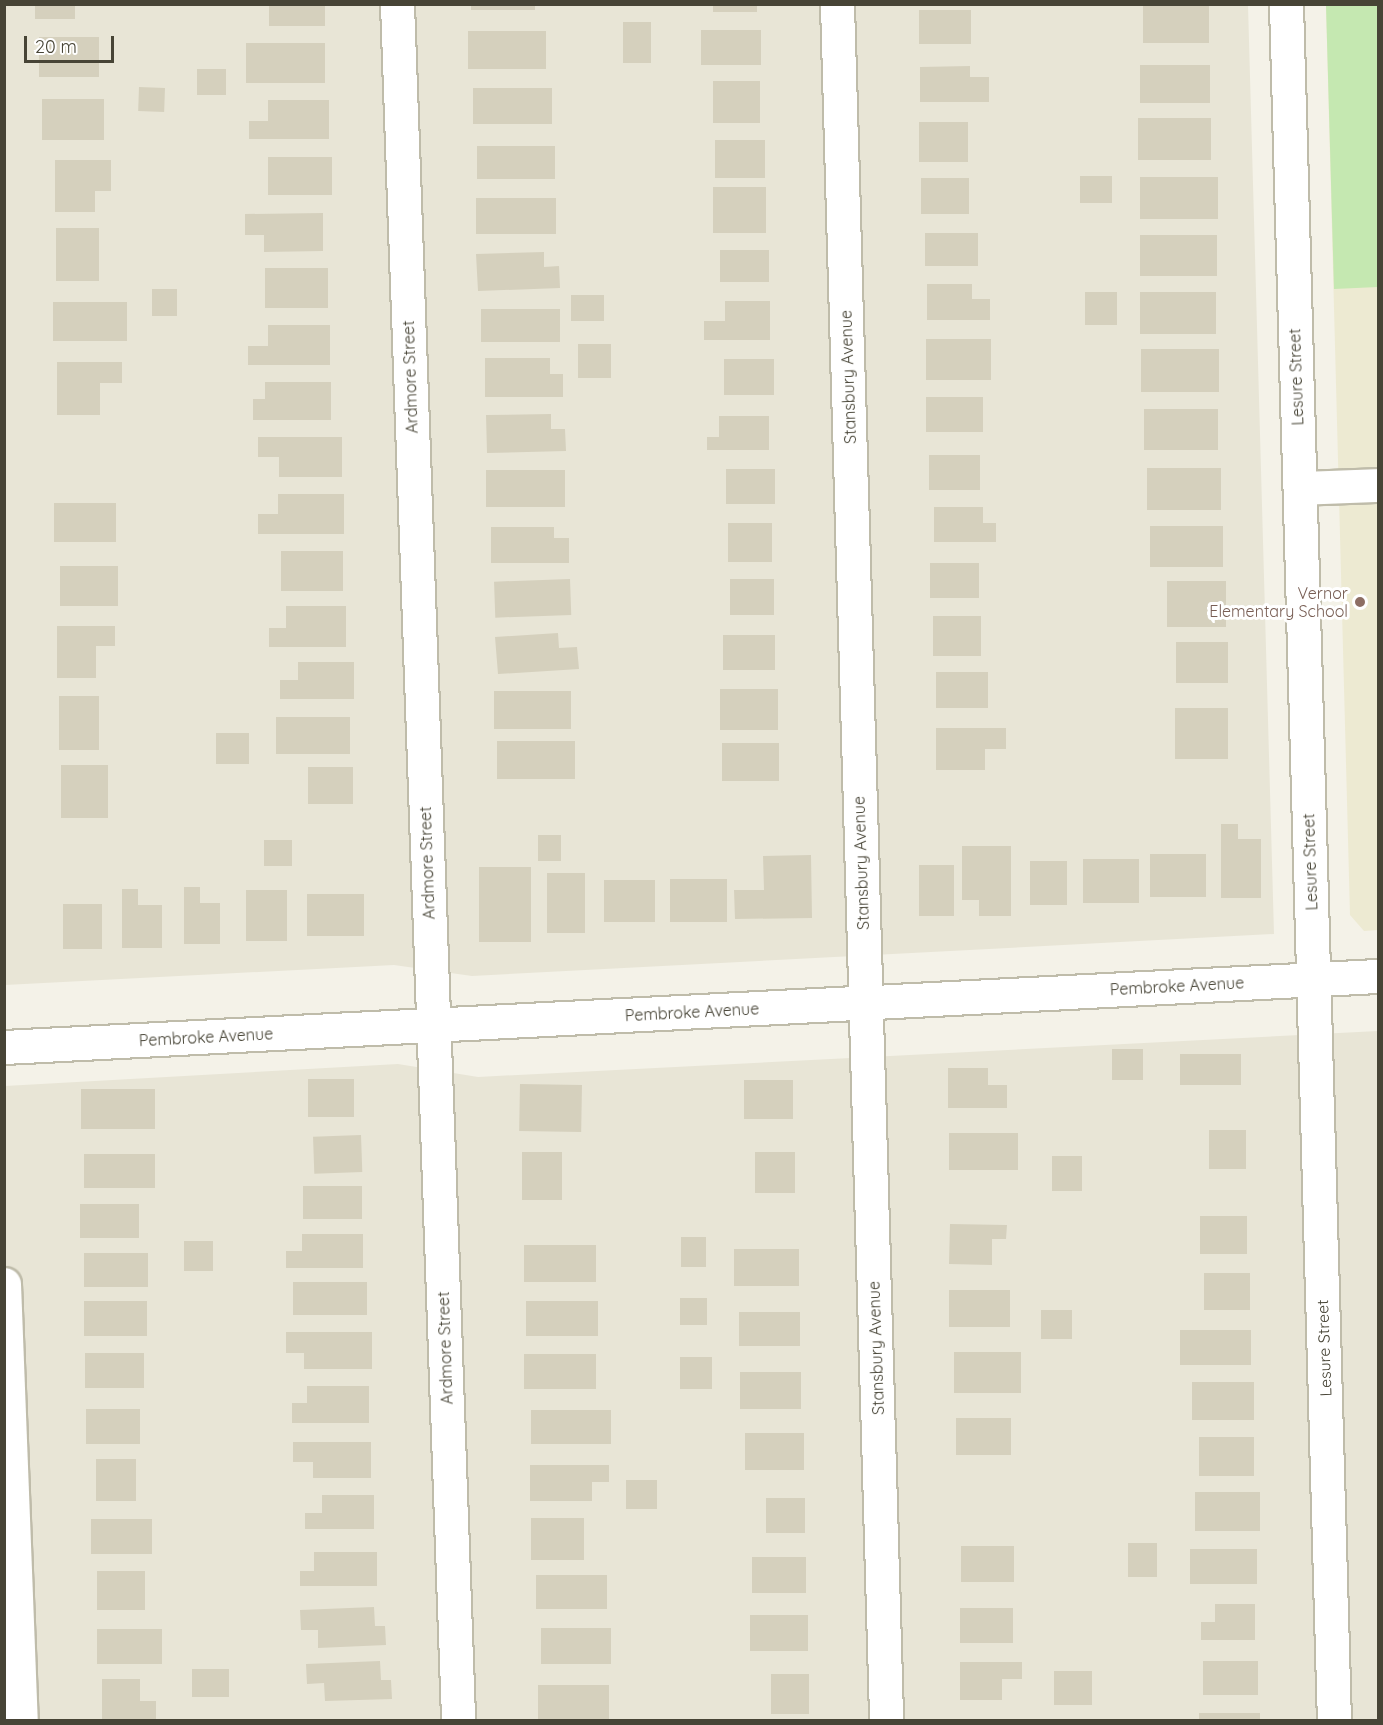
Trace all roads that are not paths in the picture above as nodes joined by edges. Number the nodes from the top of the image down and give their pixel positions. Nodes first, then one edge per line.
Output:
1 (397, 4) edge
2 (837, 4) edge
3 (1286, 4) edge
4 (1378, 485) edge
5 (1300, 488) junction
6 (1378, 976) edge
7 (1313, 979) junction
8 (865, 1003) junction
9 (433, 1025) junction
10 (4, 1047) edge
11 (4, 1284) edge
12 (21, 1720) edge
13 (458, 1720) edge
14 (886, 1720) edge
15 (1334, 1720) edge

1 - 9 street, Ardmore Street
2 - 8 street, Stansbury Avenue
3 - 5 street, Lesure Street
4 - 5 street
5 - 7 street, Lesure Street
6 - 7 street, Pembroke Avenue
7 - 8 street, Pembroke Avenue
7 - 15 street, Lesure Street
8 - 9 street, Pembroke Avenue
8 - 14 street, Stansbury Avenue
9 - 10 street, Pembroke Avenue
9 - 13 street, Ardmore Street
11 - 12 street

